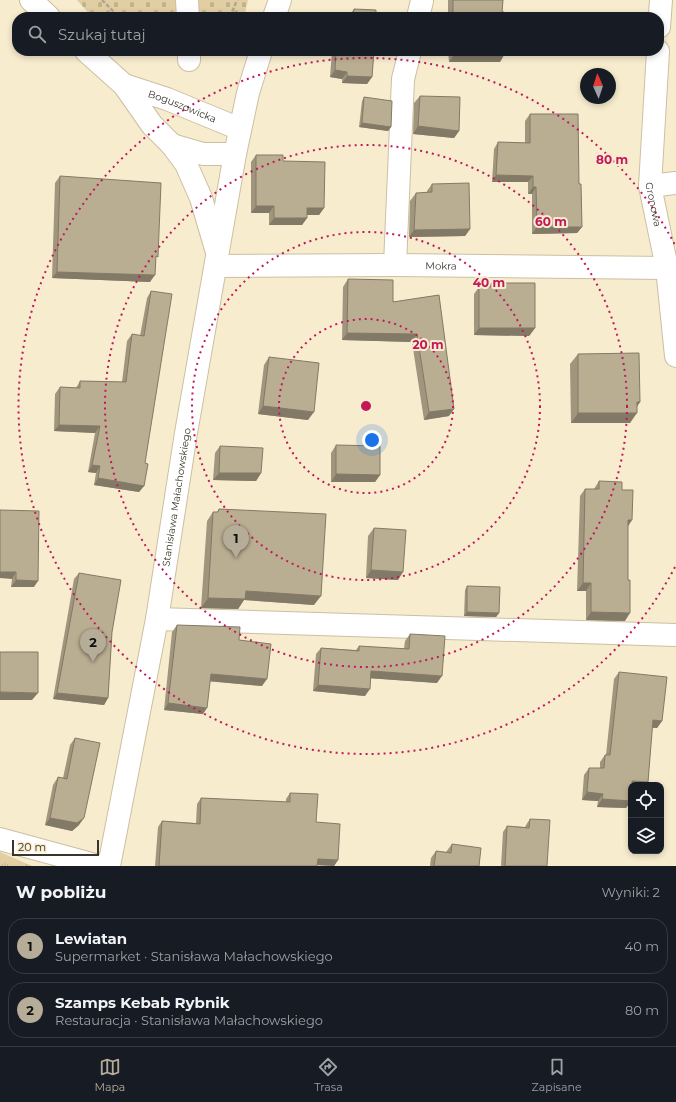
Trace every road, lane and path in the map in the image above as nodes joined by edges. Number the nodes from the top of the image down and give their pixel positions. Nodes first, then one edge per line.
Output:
1 (31, 0) edge
2 (102, 0) edge
3 (187, 0) edge
4 (237, 0) edge
5 (280, 0) edge
6 (661, 0) edge
7 (43, 12) edge
8 (114, 12) edge
9 (188, 12) edge
10 (232, 12) edge
11 (276, 12) edge
12 (660, 12) edge
13 (92, 56) edge
14 (260, 56) edge
15 (409, 56) edge
16 (658, 56) edge
17 (124, 85) junction
18 (240, 129) junction
19 (172, 145) junction
20 (235, 154) junction
21 (676, 183) edge
22 (650, 186) junction
23 (217, 261) junction
24 (395, 265) junction
25 (667, 268) junction
26 (676, 356) edge
27 (157, 619) junction
28 (676, 634) edge
29 (0, 839) edge
30 (99, 866) edge
31 (109, 866) edge

1 - 7 street
2 - 8 path
3 - 9 street
4 - 10 path
5 - 11 street
6 - 12 street
13 - 17 street, Boguszowicka
14 - 18 street, Stanisława Małachowskiego
15 - 24 street
16 - 22 street, Gronowa
17 - 18 street, Boguszowicka
17 - 19 street, Boguszowicka
18 - 20 street, Stanisława Małachowskiego
19 - 20 street, Boguszowicka
19 - 23 street, Boguszowicka
20 - 23 street, Stanisława Małachowskiego
21 - 22 street
22 - 25 street, Gronowa
23 - 24 street, Mokra
23 - 27 street, Stanisława Małachowskiego
24 - 25 street, Mokra
25 - 26 street, Gronowa
27 - 28 street
27 - 31 street, Stanisława Małachowskiego
29 - 30 street

